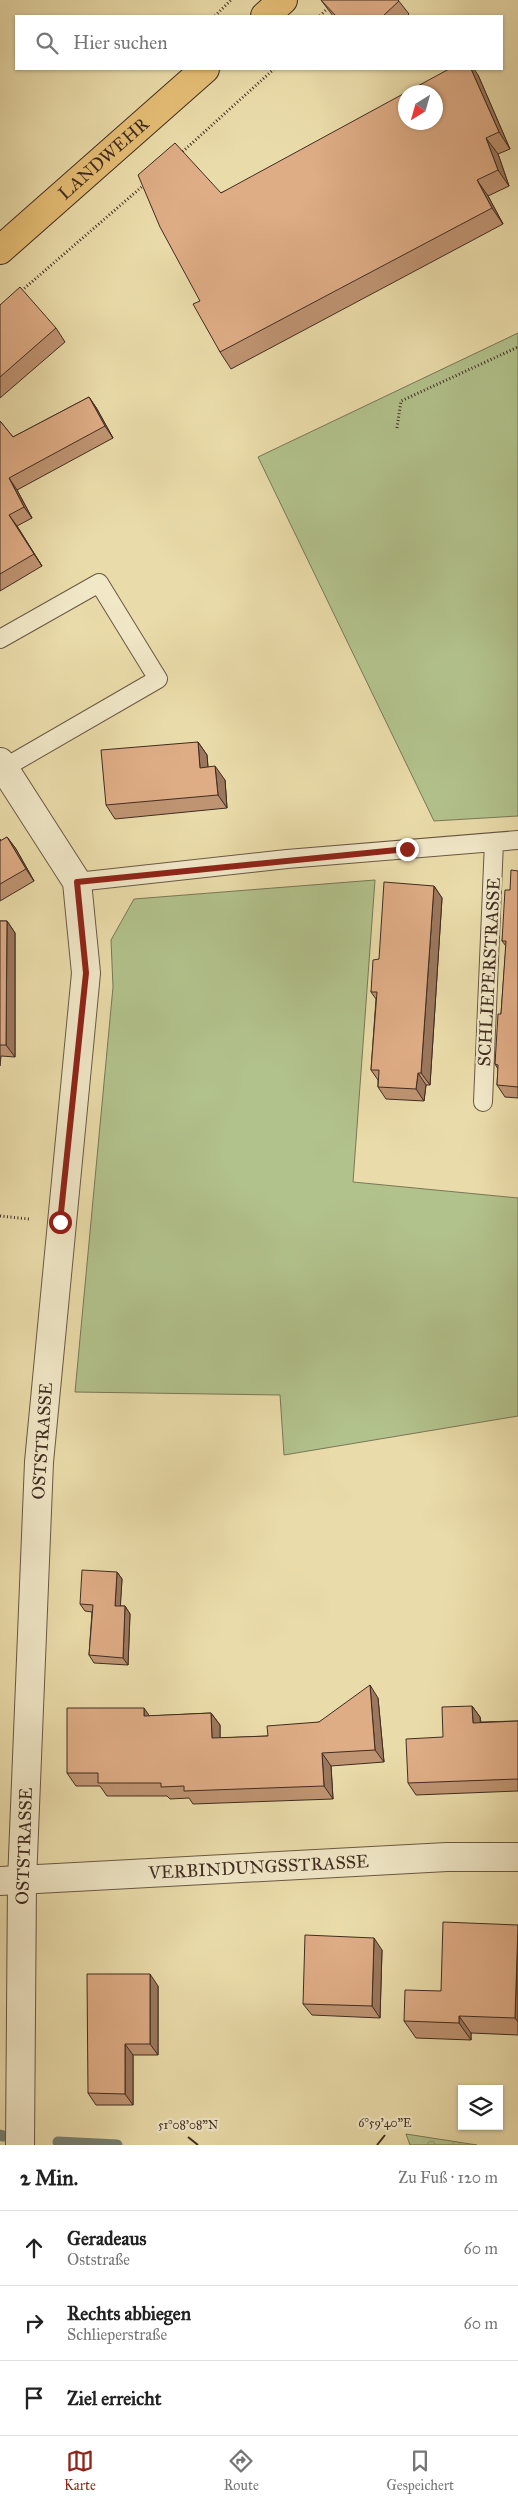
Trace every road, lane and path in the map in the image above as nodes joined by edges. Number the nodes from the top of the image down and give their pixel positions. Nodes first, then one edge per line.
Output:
1 (231, 0) edge
2 (283, 0) edge
3 (335, 0) edge
4 (216, 15) edge
5 (266, 15) edge
6 (321, 15) edge
7 (204, 70) edge
8 (273, 70) edge
9 (178, 156) edge
10 (150, 180) edge
11 (0, 250) edge
12 (13, 298) edge
13 (518, 347) edge
14 (397, 428) dead end
15 (0, 639) edge
16 (2, 765) edge
17 (518, 840) edge
18 (494, 842) junction
19 (77, 882) junction
20 (483, 1102) dead end
21 (518, 1857) edge
22 (11, 1881) edge
23 (20, 2145) edge

1 - 4 path
2 - 5 main road
3 - 6 path
7 - 11 main road, LANDWEHR
8 - 9 path
10 - 12 path
13 - 14 path
15 - 16 lane
16 - 19 street, OSTSTRASSE
17 - 18 lane
18 - 19 lane
18 - 20 lane, SCHLIEPERSTRASSE
19 - 22 street, OSTSTRASSE
21 - 22 street, VERBINDUNGSSTRASSE
22 - 23 street, OSTSTRASSE

